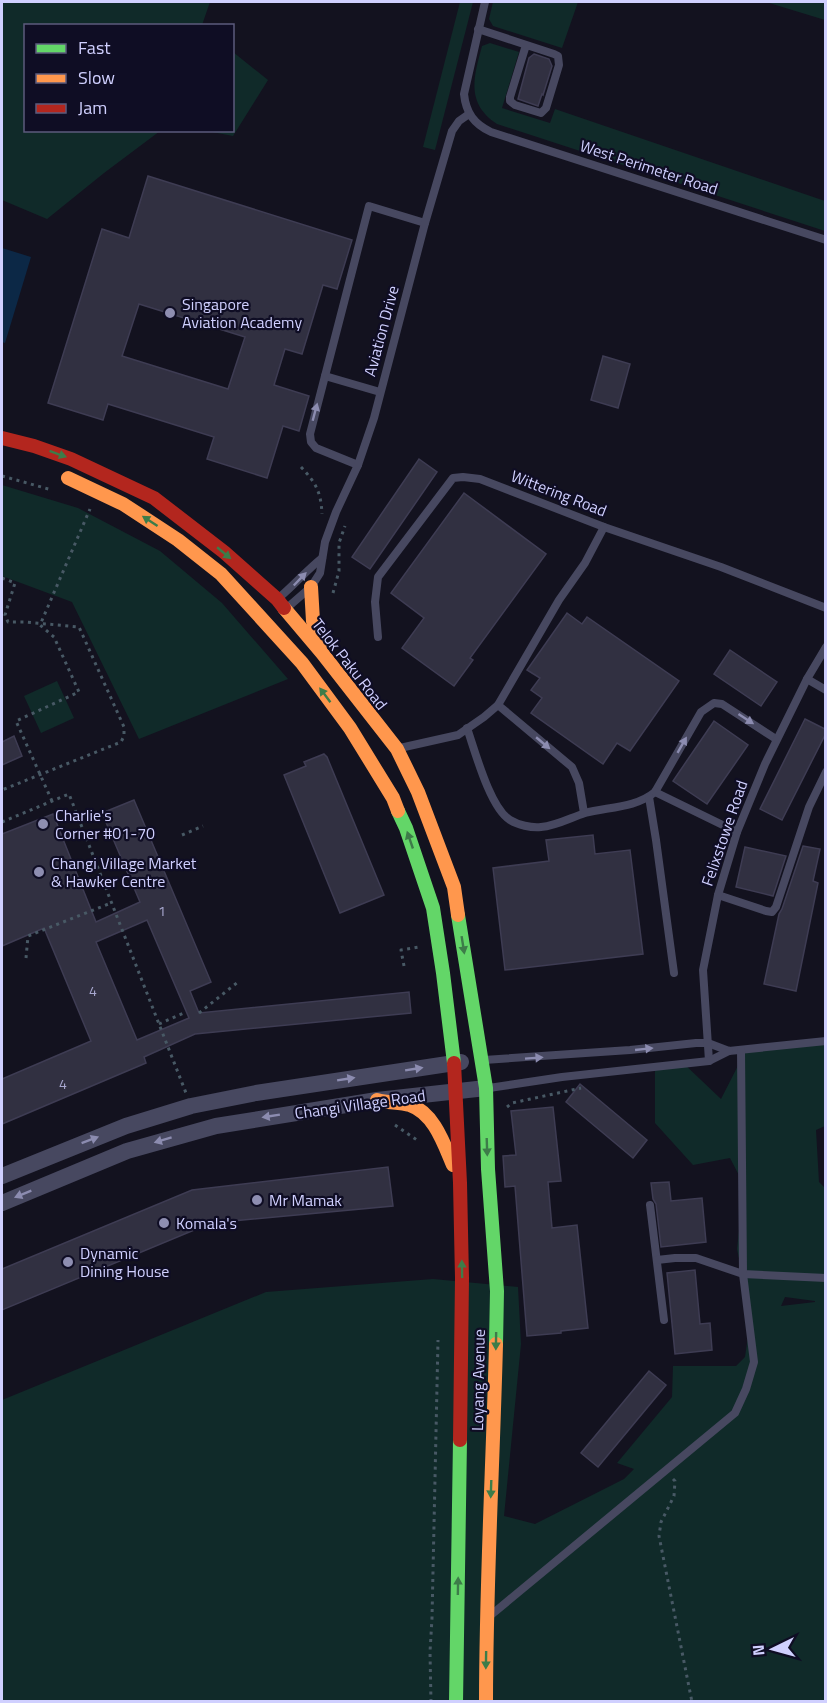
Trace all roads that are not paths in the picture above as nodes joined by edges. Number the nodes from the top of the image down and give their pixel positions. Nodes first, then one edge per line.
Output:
1 (486, 2) edge
2 (478, 29) junction
3 (526, 45) junction
4 (469, 114) junction
5 (425, 223) junction
6 (825, 240) edge
7 (325, 376) junction
8 (380, 392) junction
9 (2, 438) edge
10 (358, 465) junction
11 (53, 472) dead end
12 (604, 527) junction
13 (322, 558) junction
14 (311, 587) junction
15 (281, 604) junction
16 (825, 608) edge
17 (262, 618) junction
18 (378, 637) dead end
19 (825, 647) edge
20 (322, 653) junction
21 (807, 679) junction
22 (825, 690) edge
23 (498, 705) junction
24 (467, 728) junction
25 (776, 739) junction
26 (397, 749) junction
27 (825, 772) edge
28 (652, 794) junction
29 (584, 813) junction
30 (737, 832) junction
31 (718, 894) junction
32 (674, 972) dead end
33 (825, 1041) edge
34 (708, 1043) junction
35 (741, 1050) junction
36 (729, 1051) junction
37 (483, 1060) junction
38 (709, 1061) junction
39 (453, 1063) junction
40 (486, 1088) junction
41 (455, 1092) junction
42 (377, 1100) junction
43 (2, 1176) edge
44 (460, 1183) junction
45 (2, 1203) edge
46 (650, 1205) dead end
47 (657, 1260) junction
48 (743, 1274) junction
49 (825, 1278) edge
50 (664, 1320) dead end
51 (486, 1619) junction
52 (456, 1701) edge
53 (486, 1701) edge

1 - 2 lane
2 - 3 lane
2 - 4 lane
3 - 3 lane
4 - 5 lane, Aviation Drive
4 - 6 lane, West Perimeter Road
5 - 7 lane
5 - 8 lane, Aviation Drive
7 - 8 lane
10 -> 7 lane
8 - 10 lane, Aviation Drive
9 -> 15 main road, Telok Paku Road
10 - 13 lane, Aviation Drive
17 -> 11 main road
12 - 16 lane, Wittering Road
12 - 18 lane, Wittering Road
12 - 23 lane
13 - 14 lane, Aviation Drive
15 -> 13 lane, Aviation Drive
14 - 15 lane, Aviation Drive
14 - 20 main road
15 - 17 lane, Aviation Drive
15 - 17 lane, Aviation Drive
15 - 20 main road, Telok Paku Road
39 -> 17 main road
19 - 21 lane, Felixstowe Road
20 - 26 main road, Telok Paku Road
21 - 22 lane
21 - 25 lane, Felixstowe Road
23 - 24 lane
23 -> 29 lane
24 - 26 lane
24 - 29 lane
28 -> 25 lane
25 - 30 lane, Felixstowe Road
26 -> 37 main road, Telok Paku Road
27 - 31 lane
28 - 29 lane
28 - 30 lane
28 - 32 lane
30 - 31 lane, Felixstowe Road
31 - 34 lane, Felixstowe Road
33 - 35 lane, Changi Village Road
34 - 36 lane, Changi Village Road
37 -> 34 lane, Changi Village Road
34 - 38 lane, Felixstowe Road
35 - 36 lane, Changi Village Road
35 - 48 lane
36 - 38 lane, Changi Village Road
37 - 39 street, Changi Village Road
37 - 40 main road, Loyang Avenue
38 - 40 lane, Changi Village Road
39 - 41 main road, Loyang Avenue
43 -> 39 street, Changi Village Road
40 - 41 street, Changi Village Road
40 -> 51 main road, Loyang Avenue
41 - 42 street, Changi Village Road
41 - 44 main road, Loyang Avenue
42 - 44 main road
42 -> 45 street, Changi Village Road
52 -> 44 main road, Loyang Avenue
46 - 47 lane
47 - 48 lane
47 - 50 lane
48 - 49 lane
48 - 51 lane
51 -> 53 main road, Loyang Avenue

